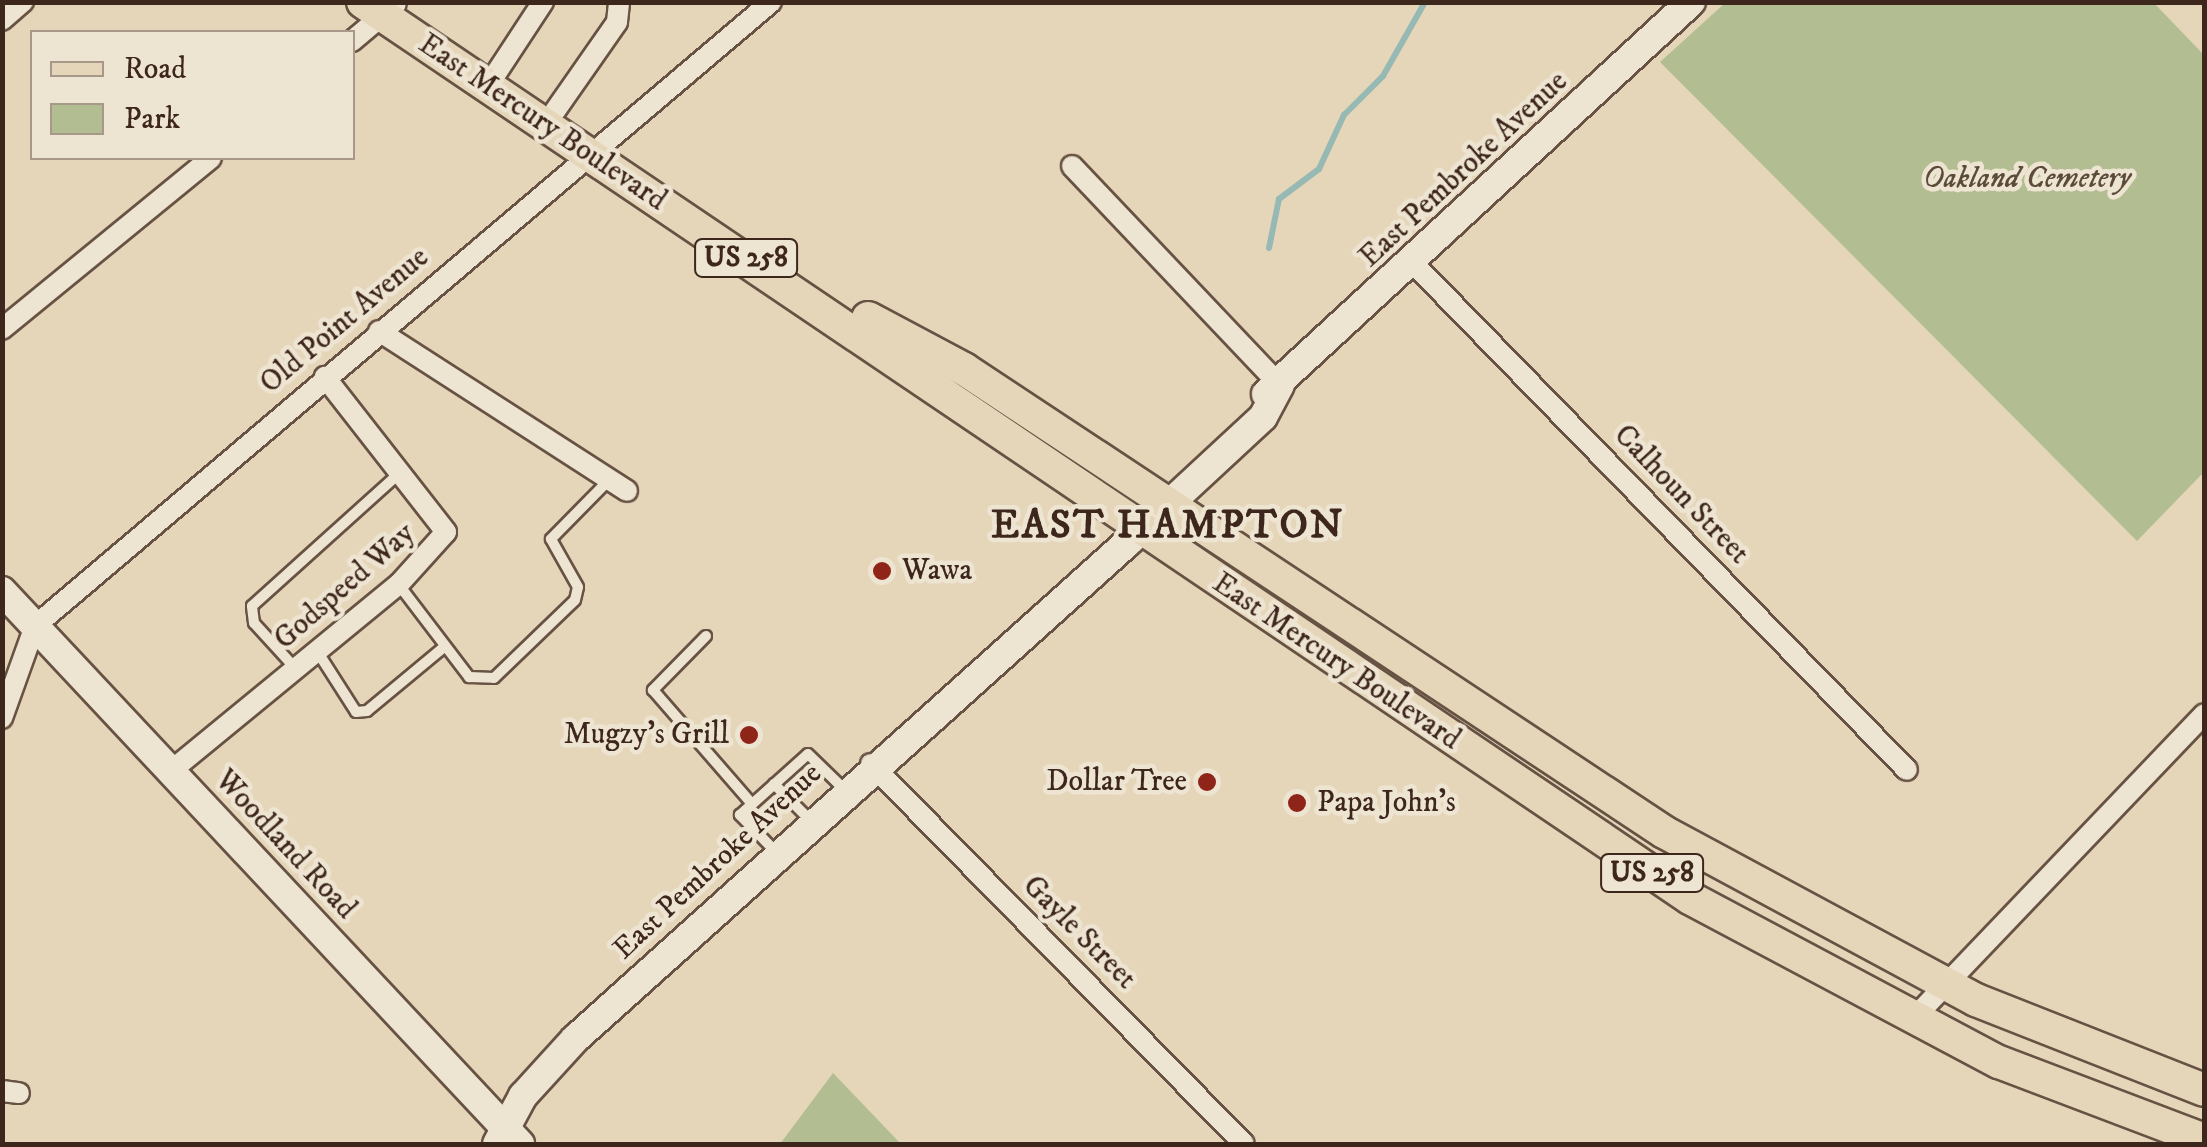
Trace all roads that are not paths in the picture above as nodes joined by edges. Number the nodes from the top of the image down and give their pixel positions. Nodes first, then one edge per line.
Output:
1 (23, 2) edge
2 (543, 2) edge
3 (619, 2) edge
4 (771, 2) edge
5 (1692, 2) edge
6 (384, 6) edge
7 (2, 20) edge
8 (355, 38) edge
9 (498, 72) junction
10 (555, 110) junction
11 (597, 148) junction
12 (209, 160) edge
13 (1072, 166) dead end
14 (1412, 262) junction
15 (2, 330) edge
16 (380, 330) junction
17 (325, 376) junction
18 (1280, 386) junction
19 (403, 471) junction
20 (618, 485) joint
21 (1159, 501) junction
22 (1132, 526) junction
23 (398, 584) junction
24 (2, 590) edge
25 (35, 626) junction
26 (706, 636) dead end
27 (444, 647) junction
28 (317, 651) junction
29 (296, 670) junction
30 (2204, 714) edge
31 (2, 718) edge
32 (871, 764) junction
33 (1906, 770) dead end
34 (171, 771) junction
35 (774, 784) junction
36 (844, 790) junction
37 (752, 804) junction
38 (810, 820) junction
39 (776, 852) junction
40 (1946, 985) junction
41 (1912, 1020) junction
42 (2204, 1090) edge
43 (507, 1139) edge
44 (2204, 1140) edge
45 (1244, 1144) edge

1 - 7 street
2 - 9 street
3 - 10 street
4 - 11 street, Old Point Avenue
5 - 14 main road, East Pembroke Avenue
6 - 8 street
6 - 9 main road, East Mercury Boulevard / US 258
6 - 11 main road, East Mercury Boulevard / US 258
9 - 10 main road, East Mercury Boulevard / US 258
10 - 11 main road, East Mercury Boulevard / US 258
11 - 16 street, Old Point Avenue
11 - 21 main road, East Mercury Boulevard / US 258
11 - 22 main road, East Mercury Boulevard / US 258
12 - 15 street
13 - 18 street
14 - 18 main road, East Pembroke Avenue
14 - 33 street, Calhoun Street
16 - 17 street, Old Point Avenue
16 - 20 street
17 - 19 street, Godspeed Way
17 - 25 street, Old Point Avenue
18 - 21 main road, East Pembroke Avenue
19 - 23 street, Godspeed Way
19 - 29 lane
20 - 27 lane
21 - 22 main road, East Pembroke Avenue
21 - 40 main road, East Mercury Boulevard / US 258
22 - 32 main road, East Pembroke Avenue
22 - 41 main road, East Mercury Boulevard / US 258
23 - 27 lane
23 - 28 street, Godspeed Way
24 - 25 main road, Woodland Road
25 - 31 street, Old Point Avenue
25 - 34 main road, Woodland Road
26 - 37 lane
27 - 28 lane
28 - 29 street, Godspeed Way
29 - 34 street, Godspeed Way
30 - 40 street
32 - 36 main road, East Pembroke Avenue
32 - 45 street, Gayle Street
34 - 43 main road, Woodland Road
35 - 36 lane
35 - 37 lane
35 - 38 lane
36 - 38 main road, East Pembroke Avenue
37 - 39 lane
38 - 39 main road, East Pembroke Avenue
39 - 43 main road, East Pembroke Avenue
40 - 41 street
40 - 42 main road, East Mercury Boulevard / US 258
41 - 44 main road, East Mercury Boulevard / US 258

